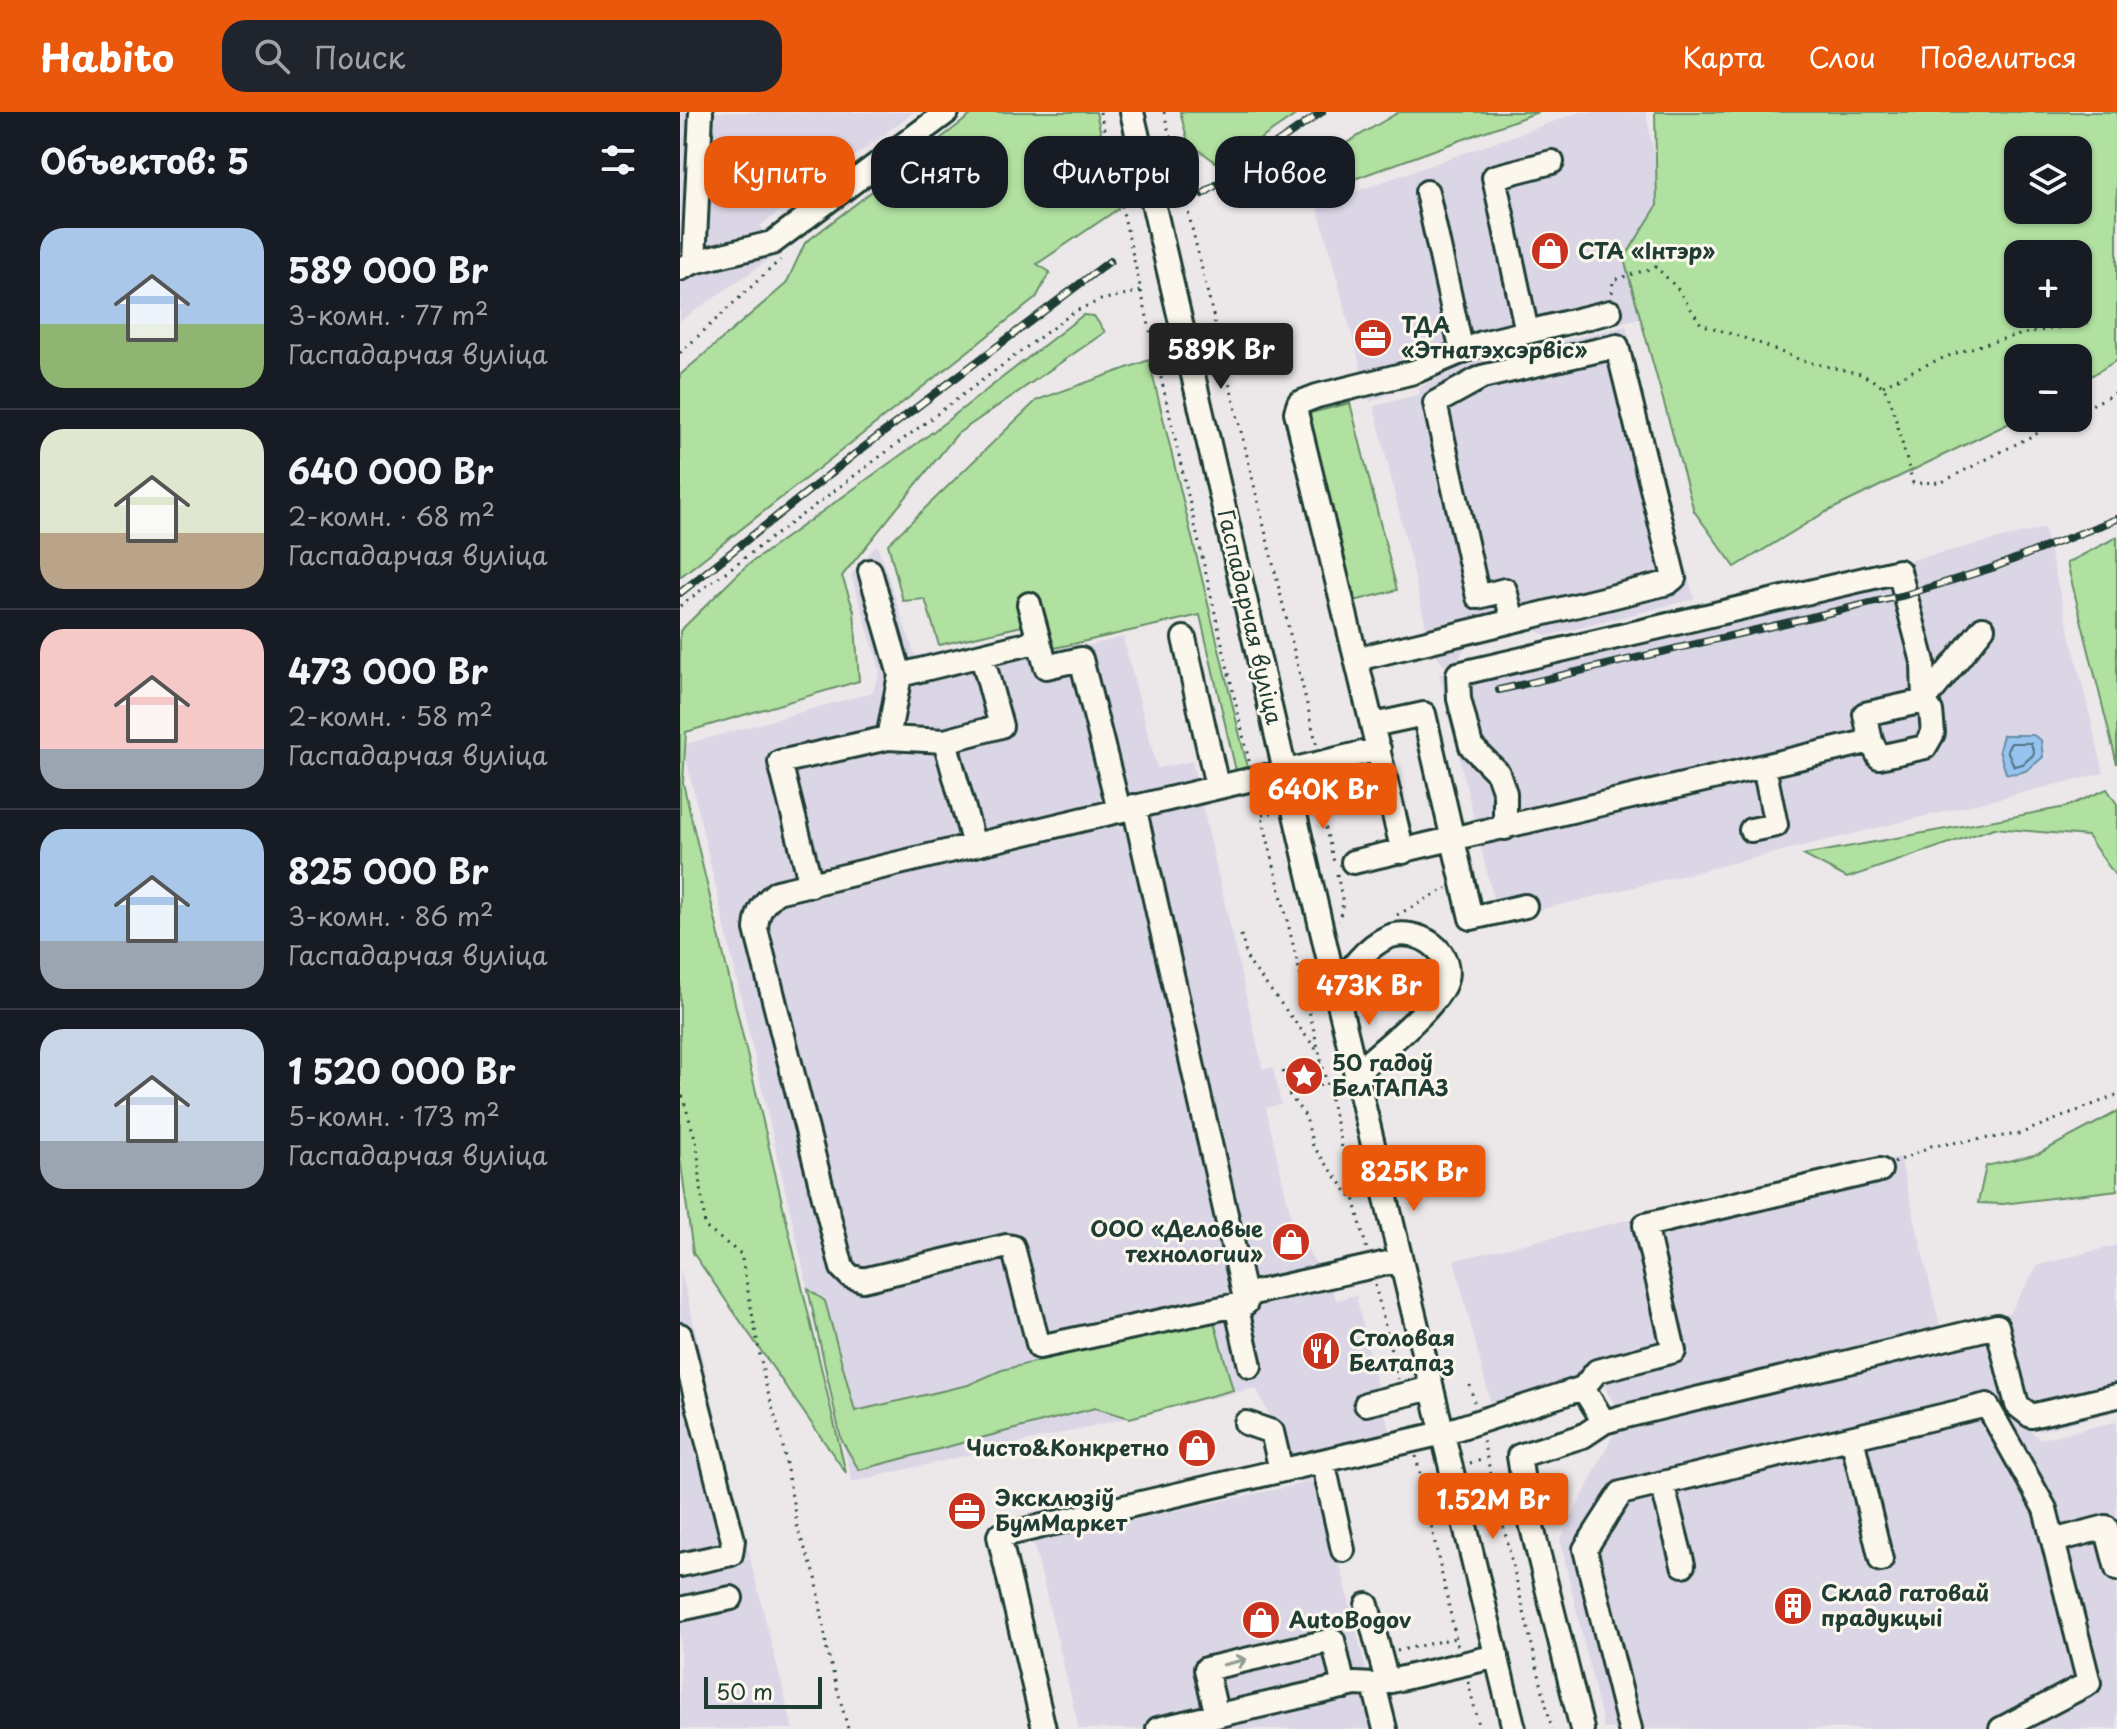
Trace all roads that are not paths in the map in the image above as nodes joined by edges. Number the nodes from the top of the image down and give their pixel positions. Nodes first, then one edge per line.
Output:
1 (701, 112) edge
2 (947, 112) edge
3 (1132, 112) edge
4 (1552, 162) dead end
5 (1427, 192) dead end
6 (687, 265) edge
7 (1610, 312) road end
8 (1527, 332) junction
9 (1462, 352) junction
10 (870, 571) dead end
11 (1029, 604) dead end
12 (1513, 621) junction
13 (1983, 628) dead end
14 (1184, 638) dead end
15 (1039, 641) junction
16 (982, 656) junction
17 (1357, 659) junction
18 (900, 675) junction
19 (1924, 701) junction
20 (1373, 725) junction
21 (888, 738) junction
22 (945, 741) junction
23 (1871, 741) junction
24 (1379, 749) junction
25 (1764, 767) junction
26 (1285, 771) junction
27 (1217, 786) junction
28 (1127, 808) junction
29 (1505, 828) junction
30 (1751, 830) dead end
31 (1452, 840) junction
32 (974, 845) junction
33 (1403, 852) junction
34 (1353, 862) dead end
35 (811, 885) junction
36 (1525, 906) dead end
37 (1336, 991) junction
38 (1356, 1073) junction
39 (1880, 1170) road end
40 (1401, 1260) junction
41 (1240, 1300) junction
42 (680, 1335) edge
43 (1250, 1366) dead end
44 (1432, 1388) junction
45 (1583, 1388) junction
46 (2117, 1396) edge
47 (1366, 1404) dead end
48 (1604, 1422) junction
49 (1246, 1423) dead end
50 (1443, 1433) junction
51 (1852, 1438) junction
52 (1323, 1461) junction
53 (1281, 1470) junction
54 (1662, 1483) junction
55 (2053, 1541) junction
56 (1343, 1550) dead end
57 (1881, 1560) dead end
58 (680, 1565) edge
59 (1683, 1565) dead end
60 (2117, 1569) edge
61 (731, 1598) dead end
62 (1367, 1605) dead end
63 (680, 1609) edge
64 (1497, 1656) junction
65 (1380, 1683) junction
66 (1344, 1687) junction
67 (1217, 1716) junction
68 (1044, 1729) edge
69 (1158, 1729) edge
70 (1385, 1729) edge
71 (1514, 1729) edge
72 (1582, 1729) edge
73 (1630, 1729) edge
74 (2001, 1729) edge

1 - 6 street
2 - 6 street
3 - 26 street, Гаспадарчая вуліца
4 - 8 street
5 - 9 street
7 - 8 street
8 - 9 street
9 - 17 street
10 - 18 street
11 - 15 street
12 - 12 street
12 - 17 street
13 - 19 street
14 - 27 street
15 - 16 street
15 - 28 street
16 - 18 street
16 - 22 street
17 - 20 street
18 - 21 street
19 - 23 street
19 - 23 street
19 - 29 street
20 - 24 street
20 - 31 street
21 - 22 street
21 - 35 street
22 - 32 street
23 - 25 street
24 - 26 street
24 - 33 street
25 - 29 street
25 - 30 street
26 - 27 street
26 - 37 street, Гаспадарчая вуліца
27 - 28 street
28 - 32 street
28 - 41 street
29 - 31 street
31 - 33 street
31 - 36 street
32 - 35 street
33 - 34 street
35 - 41 street
37 - 38 street, Гаспадарчая вуліца
37 - 38 street
38 - 40 street, Гаспадарчая вуліца
39 - 45 street
40 - 41 street
40 - 44 street, Гаспадарчая вуліца
41 - 43 street
42 - 58 street
44 - 47 street
44 - 50 street, Гаспадарчая вуліца
45 - 48 street
45 - 50 street
46 - 48 street
48 - 72 street
49 - 53 street
50 - 52 street
50 - 64 street, Гаспадарчая вуліца
51 - 54 street
51 - 55 street
51 - 57 street
52 - 53 street
52 - 56 street
53 - 68 street
54 - 59 street
54 - 73 street
55 - 60 street
55 - 74 street
61 - 63 street
62 - 65 street
64 - 65 street
64 - 71 street, Гаспадарчая вуліца
65 - 66 street
65 - 70 street
66 - 67 street
67 -> 66 street
67 - 69 street

